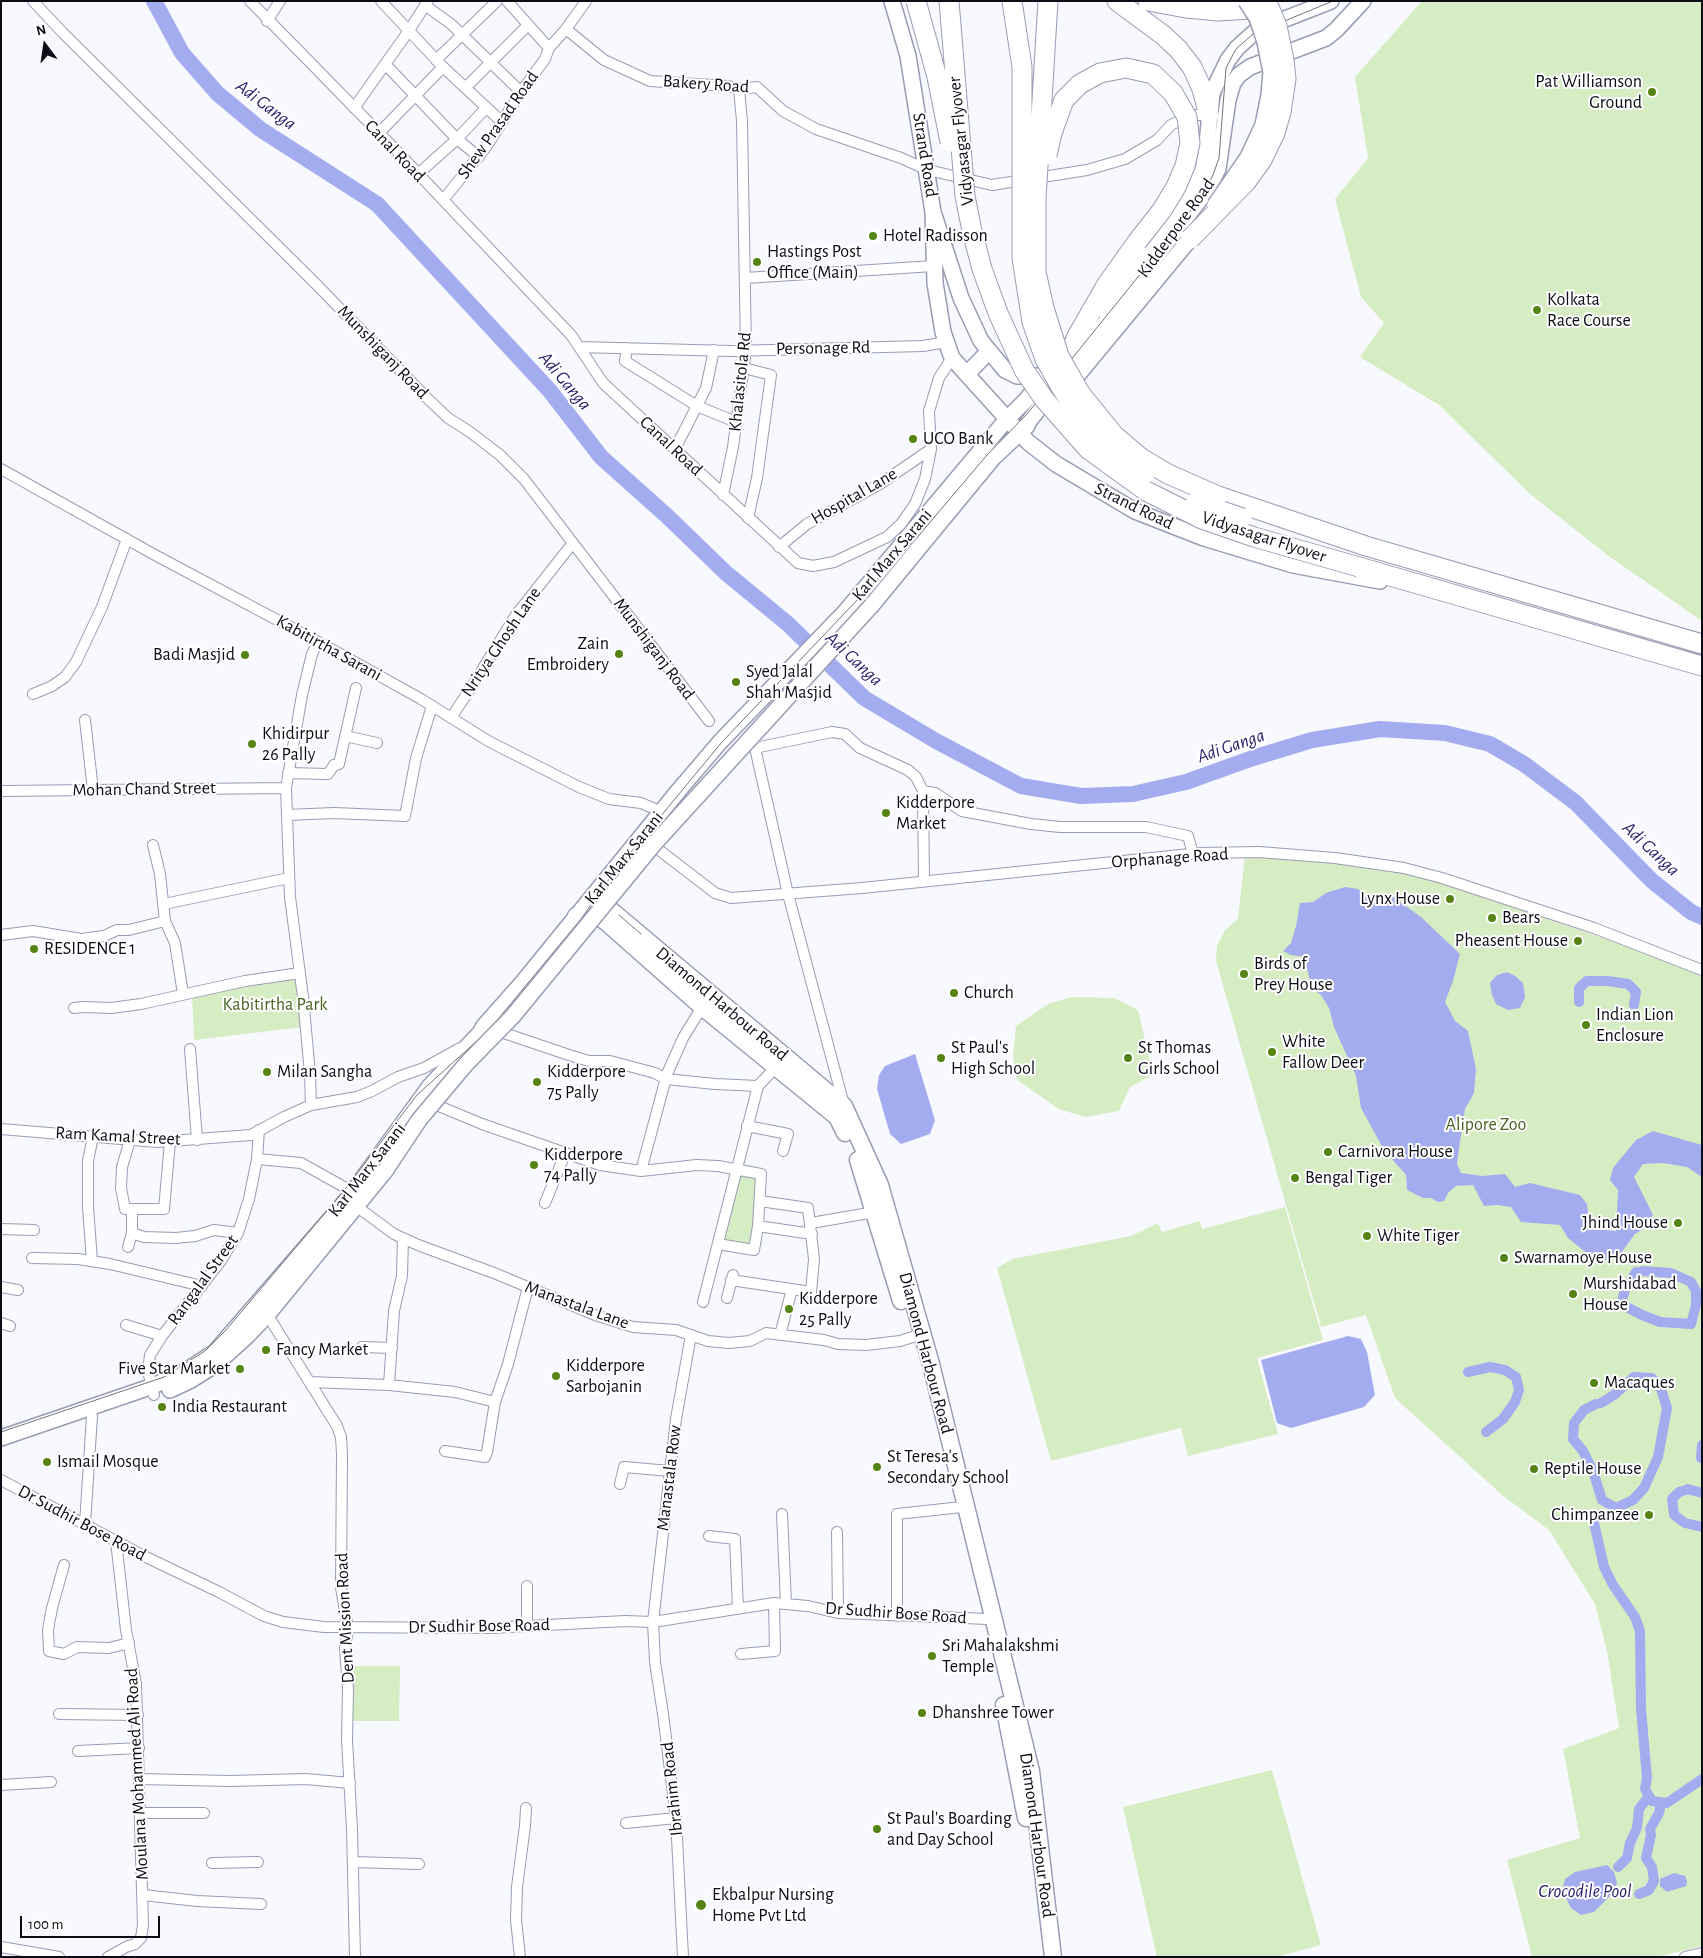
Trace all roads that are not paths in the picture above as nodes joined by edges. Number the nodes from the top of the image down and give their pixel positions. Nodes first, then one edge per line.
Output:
1 (33, 1) edge
2 (250, 1) edge
3 (280, 1) edge
4 (381, 1) edge
5 (497, 1) edge
6 (507, 1) edge
7 (586, 1) edge
8 (892, 1) edge
9 (916, 1) edge
10 (949, 1) edge
11 (1012, 1) edge
12 (1048, 1) edge
13 (1117, 1) edge
14 (1148, 1) edge
15 (1246, 1) edge
16 (1264, 1) edge
17 (1276, 1) edge
18 (1331, 1) edge
19 (1364, 1) edge
20 (427, 3) edge
21 (267, 20) junction
22 (528, 25) junction
23 (566, 30) junction
24 (408, 32) junction
25 (462, 34) junction
26 (549, 48) junction
27 (490, 62) junction
28 (385, 64) junction
29 (439, 64) junction
30 (1227, 80) junction
31 (465, 88) junction
32 (739, 89) junction
33 (521, 92) junction
34 (416, 96) junction
35 (354, 108) junction
36 (486, 108) junction
37 (1209, 115) junction
38 (502, 122) junction
39 (379, 133) junction
40 (457, 139) junction
41 (479, 157) junction
42 (928, 170) junction
43 (418, 174) junction
44 (965, 196) junction
45 (1036, 199) junction
46 (443, 200) junction
47 (934, 212) junction
48 (1190, 239) junction
49 (934, 266) junction
50 (745, 278) junction
51 (1076, 338) junction
52 (946, 342) junction
53 (579, 346) junction
54 (627, 348) junction
55 (714, 350) junction
56 (746, 350) junction
57 (989, 351) junction
58 (952, 358) junction
59 (744, 368) junction
60 (967, 374) junction
61 (1047, 374) junction
62 (1028, 399) joint
63 (697, 406) junction
64 (1007, 419) junction
65 (736, 422) junction
66 (1020, 433) junction
67 (675, 449) junction
68 (931, 449) junction
69 (1, 470) edge
70 (723, 495) junction
71 (748, 518) junction
72 (127, 539) junction
73 (572, 544) junction
74 (1366, 546) junction
75 (780, 547) junction
76 (1456, 594) junction
77 (872, 605) junction
78 (845, 612) junction
79 (318, 642) junction
80 (1702, 644) edge
81 (1702, 666) edge
82 (356, 688) dead end
83 (33, 694) dead end
84 (432, 706) junction
85 (450, 718) junction
86 (85, 720) dead end
87 (709, 721) dead end
88 (345, 736) junction
89 (377, 743) dead end
90 (288, 773) junction
91 (286, 788) junction
92 (93, 790) junction
93 (1, 791) edge
94 (923, 791) junction
95 (662, 812) junction
96 (287, 815) junction
97 (641, 836) junction
98 (153, 845) dead end
99 (1193, 854) junction
100 (290, 878) junction
101 (924, 881) junction
102 (788, 894) junction
103 (594, 896) junction
104 (164, 904) junction
105 (576, 916) junction
106 (165, 921) junction
107 (1, 935) edge
108 (1702, 970) edge
109 (300, 973) junction
110 (183, 994) junction
111 (702, 1006) junction
112 (74, 1008) dead end
113 (482, 1030) junction
114 (190, 1049) dead end
115 (776, 1067) junction
116 (666, 1079) junction
117 (758, 1086) junction
118 (422, 1098) junction
119 (310, 1105) junction
120 (841, 1111) junction
121 (747, 1126) junction
122 (1, 1129) edge
123 (259, 1130) junction
124 (93, 1136) junction
125 (130, 1140) junction
126 (197, 1140) junction
127 (170, 1142) junction
128 (783, 1151) dead end
129 (565, 1154) junction
130 (257, 1159) junction
131 (737, 1169) junction
132 (641, 1170) junction
133 (350, 1198) junction
134 (760, 1201) junction
135 (545, 1202) dead end
136 (132, 1209) junction
137 (875, 1212) junction
138 (811, 1223) junction
139 (758, 1226) junction
140 (1, 1229) edge
141 (34, 1230) dead end
142 (132, 1233) junction
143 (238, 1233) junction
144 (812, 1234) junction
145 (403, 1238) junction
146 (718, 1244) junction
147 (128, 1247) dead end
148 (32, 1258) dead end
149 (92, 1261) junction
150 (202, 1286) junction
151 (1, 1287) edge
152 (528, 1287) junction
153 (792, 1289) junction
154 (18, 1290) dead end
155 (727, 1298) dead end
156 (703, 1302) dead end
157 (263, 1309) junction
158 (126, 1325) dead end
159 (780, 1334) junction
160 (691, 1335) junction
161 (162, 1336) junction
162 (917, 1336) junction
163 (362, 1347) dead end
164 (392, 1348) junction
165 (310, 1382) junction
166 (389, 1385) junction
167 (154, 1391) junction
168 (495, 1402) junction
169 (90, 1412) junction
170 (1, 1438) edge
171 (1, 1448) edge
172 (445, 1452) dead end
173 (670, 1471) junction
174 (1, 1480) edge
175 (620, 1484) dead end
176 (962, 1507) junction
177 (782, 1514) dead end
178 (85, 1524) junction
179 (837, 1532) dead end
180 (709, 1536) dead end
181 (116, 1541) junction
182 (64, 1565) dead end
183 (527, 1586) dead end
184 (774, 1603) junction
185 (786, 1603) junction
186 (738, 1608) junction
187 (838, 1613) junction
188 (897, 1616) junction
189 (988, 1619) junction
190 (653, 1622) junction
191 (527, 1626) junction
192 (348, 1628) junction
193 (129, 1643) junction
194 (741, 1654) dead end
195 (59, 1714) dead end
196 (138, 1715) junction
197 (139, 1748) junction
198 (78, 1751) dead end
199 (140, 1779) junction
200 (51, 1782) dead end
201 (350, 1783) junction
202 (1, 1785) edge
203 (526, 1808) dead end
204 (140, 1813) junction
205 (204, 1813) dead end
206 (676, 1818) junction
207 (626, 1822) dead end
208 (258, 1862) dead end
209 (353, 1862) junction
210 (212, 1863) dead end
211 (419, 1864) dead end
212 (143, 1895) junction
213 (261, 1904) dead end
214 (1, 1947) edge
215 (1702, 1953) edge
216 (59, 1957) edge
217 (108, 1957) edge
218 (355, 1957) edge
219 (520, 1957) edge
220 (683, 1957) edge
221 (1044, 1957) edge
222 (1053, 1957) edge
223 (1685, 1957) edge

1 - 73 street, Munshiganj Road
2 - 21 street, Canal Road
3 - 21 street
4 - 24 street
5 - 25 street
6 - 22 street
7 - 23 street
8 - 42 main road, Strand Road
9 - 44 highway, bridge
10 - 44 highway, Vidyasagar Flyover, bridge
11 - 74 highway, bridge
12 - 45 highway, Vidyasagar Flyover, bridge
13 - 37 highway
14 - 17 highway
15 - 48 main road, bridge
16 - 48 highway, bridge
18 - 30 main road, Kidderpore Road
19 - 30 main road, Kidderpore Road
20 - 24 street
20 - 25 street
21 - 35 street, Canal Road
22 - 26 street
22 - 27 street
23 - 26 street
23 - 32 street, Bakery Road
24 - 28 street
24 - 29 street
25 - 27 street
25 - 29 street
26 - 33 street, Shew Prasad Road
27 - 31 street
27 - 33 street
28 - 34 street
28 - 35 street
29 - 31 street
29 - 34 street
30 - 37 main road, Kidderpore Road
30 - 66 main road, Kidderpore Road
31 - 36 street
32 - 42 street, Bakery Road
32 - 50 street, Khalasitola Rd
33 - 38 street, Shew Prasad Road
34 - 39 street
34 - 40 street
35 - 39 street, Canal Road
36 - 38 street
36 - 40 street
37 - 42 street, Bakery Road
37 - 51 main road, Kidderpore Road
38 - 41 street, Shew Prasad Road
39 - 43 street, Canal Road
40 - 41 street
40 - 43 street
41 - 46 street, Shew Prasad Road
42 - 47 main road, Strand Road
43 - 46 street, Canal Road
44 - 76 highway, Vidyasagar Flyover, bridge
45 - 51 highway, bridge
45 - 74 highway, Vidyasagar Flyover, bridge
46 - 53 street, Canal Road
47 - 49 main road
47 - 57 main road, Strand Road
48 - 66 main road
49 - 50 street
49 - 52 main road
50 - 56 street, Khalasitola Rd
51 - 61 main road, Kidderpore Road
52 - 56 street, Personage Rd
52 - 58 main road
53 - 54 street, Personage Rd
53 - 67 street, Canal Road
54 - 55 street, Personage Rd
54 - 63 street
55 - 56 street, Personage Rd
55 - 63 street
56 - 59 street, Khalasitola Rd
57 - 60 main road
57 - 61 main road, Strand Road
58 - 60 main road, Strand Road
58 - 68 street, Canal Road
59 - 65 street, Khalasitola Rd
59 - 71 street
60 - 64 main road, Strand Road
61 - 62 main road, Kidderpore Road
62 - 64 main road, Karl Marx Sarani
63 - 65 street
63 - 67 street
64 - 66 main road, Strand Road
64 - 78 main road, Karl Marx Sarani
65 - 70 street, Khalasitola Rd
66 - 76 main road, Strand Road
66 - 77 main road
67 - 70 street, Canal Road
68 - 75 street, Hospital Lane
68 - 75 street, Canal Road
69 - 72 street, Kabitirtha Sarani
70 - 71 street, Canal Road
71 - 75 street, Canal Road
72 - 79 street, Kabitirtha Sarani
72 - 83 street
73 - 85 street, Nritya Ghosh Lane
73 - 87 street, Munshiganj Road
74 - 80 highway, Vidyasagar Flyover
76 - 81 highway, Vidyasagar Flyover
77 - 78 main road
77 - 133 main road, bridge
78 - 95 main road, Karl Marx Sarani
79 - 84 street, Kabitirtha Sarani
79 - 90 street
82 - 88 street
84 - 85 street, Kabitirtha Sarani
84 - 96 street
85 - 95 street, Kabitirtha Sarani
86 - 92 street
88 - 89 street
88 - 90 street
90 - 91 street
91 - 92 street, Mohan Chand Street
91 - 96 street
92 - 93 street, Mohan Chand Street
94 - 99 street
94 - 101 street
94 - 102 street
95 - 97 main road, Karl Marx Sarani
96 - 100 street
97 - 102 street, Orphanage Road
97 - 103 main road, Karl Marx Sarani
98 - 104 street
99 - 101 street, Orphanage Road
99 - 108 street, Orphanage Road
100 - 104 street
100 - 109 street
101 - 102 street, Orphanage Road
102 - 120 street
103 - 105 main road, Karl Marx Sarani
103 - 120 main road, Diamond Harbour Road
104 - 106 street
105 - 111 main road, Diamond Harbour Road
105 - 113 main road, Karl Marx Sarani
106 - 107 street
106 - 110 street
109 - 110 street
109 - 119 street
110 - 112 street
111 - 115 main road, Diamond Harbour Road
111 - 116 street
113 - 116 street
113 - 118 main road, Karl Marx Sarani
113 - 119 street, Ram Kamal Street
114 - 126 street
115 - 117 street
115 - 120 main road, Diamond Harbour Road
116 - 117 street
116 - 132 street
117 - 121 street
118 - 129 street
118 - 133 main road, Karl Marx Sarani
119 - 123 street, Ram Kamal Street
120 - 137 main road, Diamond Harbour Road
120 - 162 main road, Diamond Harbour Road
121 - 128 street
121 - 131 street
122 - 124 street, Ram Kamal Street
123 - 126 street, Ram Kamal Street
123 - 130 street, Rangalal Street
124 - 125 street, Ram Kamal Street
124 - 149 street
125 - 127 street, Ram Kamal Street
125 - 136 street
126 - 127 street, Ram Kamal Street
127 - 136 street
129 - 132 street
129 - 135 street
130 - 133 street, Manastala Lane
130 - 143 street, Rangalal Street
131 - 132 street
131 - 134 street
131 - 146 street
133 - 145 street, Manastala Lane
133 - 157 main road
134 - 138 street
134 - 139 street
136 - 142 street
137 - 138 street
137 - 162 main road, Diamond Harbour Road
138 - 144 street
139 - 144 street
139 - 146 street
140 - 141 street
142 - 143 street
142 - 147 street
143 - 150 street, Rangalal Street
144 - 153 street
145 - 152 street, Manastala Lane
145 - 164 street
146 - 156 street
148 - 149 street
149 - 150 street
150 - 161 street, Rangalal Street
151 - 154 street
152 - 160 street, Manastala Lane
152 - 168 street
153 - 155 street
153 - 159 street
157 - 165 street, Dent Mission Road
157 - 167 main road
158 - 161 street
159 - 160 street, Manastala Lane
159 - 162 street, Manastala Lane
160 - 173 street, Manastala Row
161 - 167 street, Rangalal Street
162 - 176 main road, Diamond Harbour Road
162 - 222 main road, Diamond Harbour Road
163 - 164 street
164 - 166 street
165 - 166 street
165 - 192 street, Dent Mission Road
166 - 168 street
167 - 169 main road
168 - 172 street
169 - 170 main road
169 - 171 main road
169 - 178 street
173 - 175 street
173 - 190 street, Manastala Row
174 - 178 street, Dr Sudhir Bose Road
176 - 188 street
176 - 189 main road, Diamond Harbour Road
177 - 185 street
178 - 181 street, Dr Sudhir Bose Road
179 - 187 street
180 - 186 street
181 - 192 street, Dr Sudhir Bose Road
181 - 193 street, Moulana Mohammed Ali Road
182 - 193 street
183 - 191 street
184 - 185 street, Dr Sudhir Bose Road
184 - 186 street, Dr Sudhir Bose Road
184 - 194 street
185 - 187 street, Dr Sudhir Bose Road
186 - 190 street, Dr Sudhir Bose Road
187 - 188 street, Dr Sudhir Bose Road
188 - 189 street, Dr Sudhir Bose Road
189 - 221 main road, Diamond Harbour Road
190 - 191 street, Dr Sudhir Bose Road
190 - 206 street, Ibrahim Road
191 - 192 street, Dr Sudhir Bose Road
192 - 201 street, Dent Mission Road
193 - 196 street, Moulana Mohammed Ali Road
195 - 196 street
196 - 197 street, Moulana Mohammed Ali Road
197 - 198 street
197 - 199 street, Moulana Mohammed Ali Road
199 - 201 street
199 - 204 street, Moulana Mohammed Ali Road
200 - 202 street
201 - 209 street, Dent Mission Road
203 - 219 street
204 - 205 street
204 - 212 street, Moulana Mohammed Ali Road
206 - 207 street
206 - 220 street, Ibrahim Road
208 - 210 street
209 - 211 street
209 - 218 street, Dent Mission Road
212 - 213 street
212 - 217 street, Moulana Mohammed Ali Road
214 - 216 street
215 - 223 street

